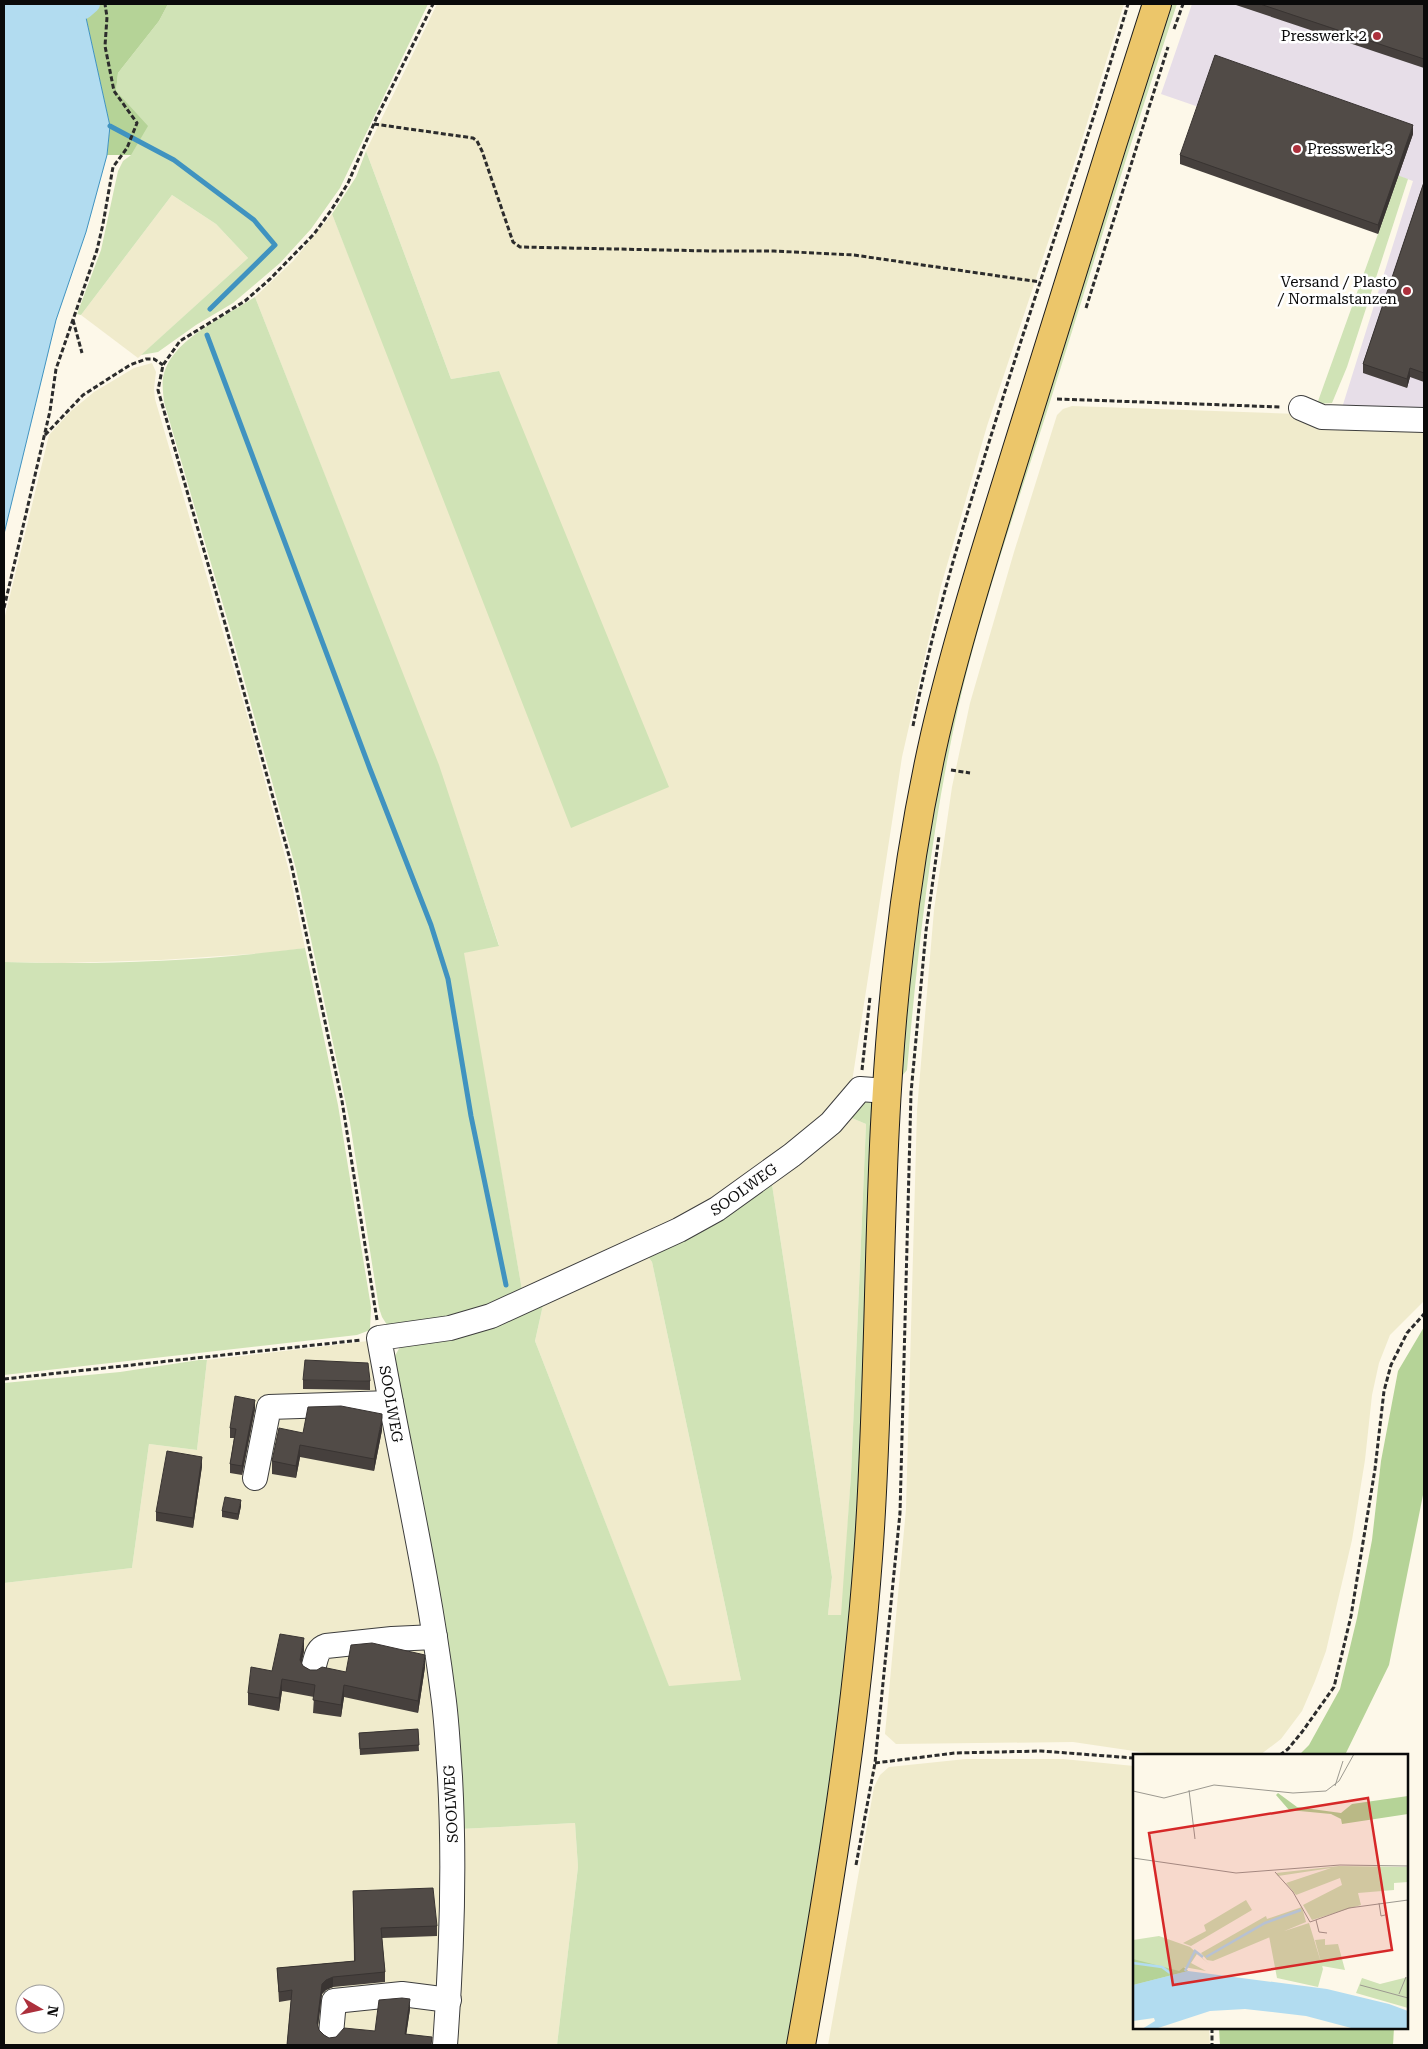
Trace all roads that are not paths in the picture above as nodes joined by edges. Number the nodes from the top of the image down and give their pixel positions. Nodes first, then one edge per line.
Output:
1 (1157, 4) edge
2 (1301, 408) road end
3 (1424, 420) edge
4 (887, 1091) junction
5 (391, 1403) junction
6 (255, 1478) dead end
7 (434, 1637) junction
8 (313, 1669) edge
9 (449, 2000) junction
10 (331, 2034) dead end
11 (445, 2045) edge
12 (801, 2045) edge

1 - 4 main road
2 - 3 street
4 - 5 street, SOOLWEG
4 - 12 main road
5 - 6 street
5 - 7 street, SOOLWEG
7 - 8 street
7 - 9 street, SOOLWEG
9 - 10 street
9 - 11 street, SOOLWEG

